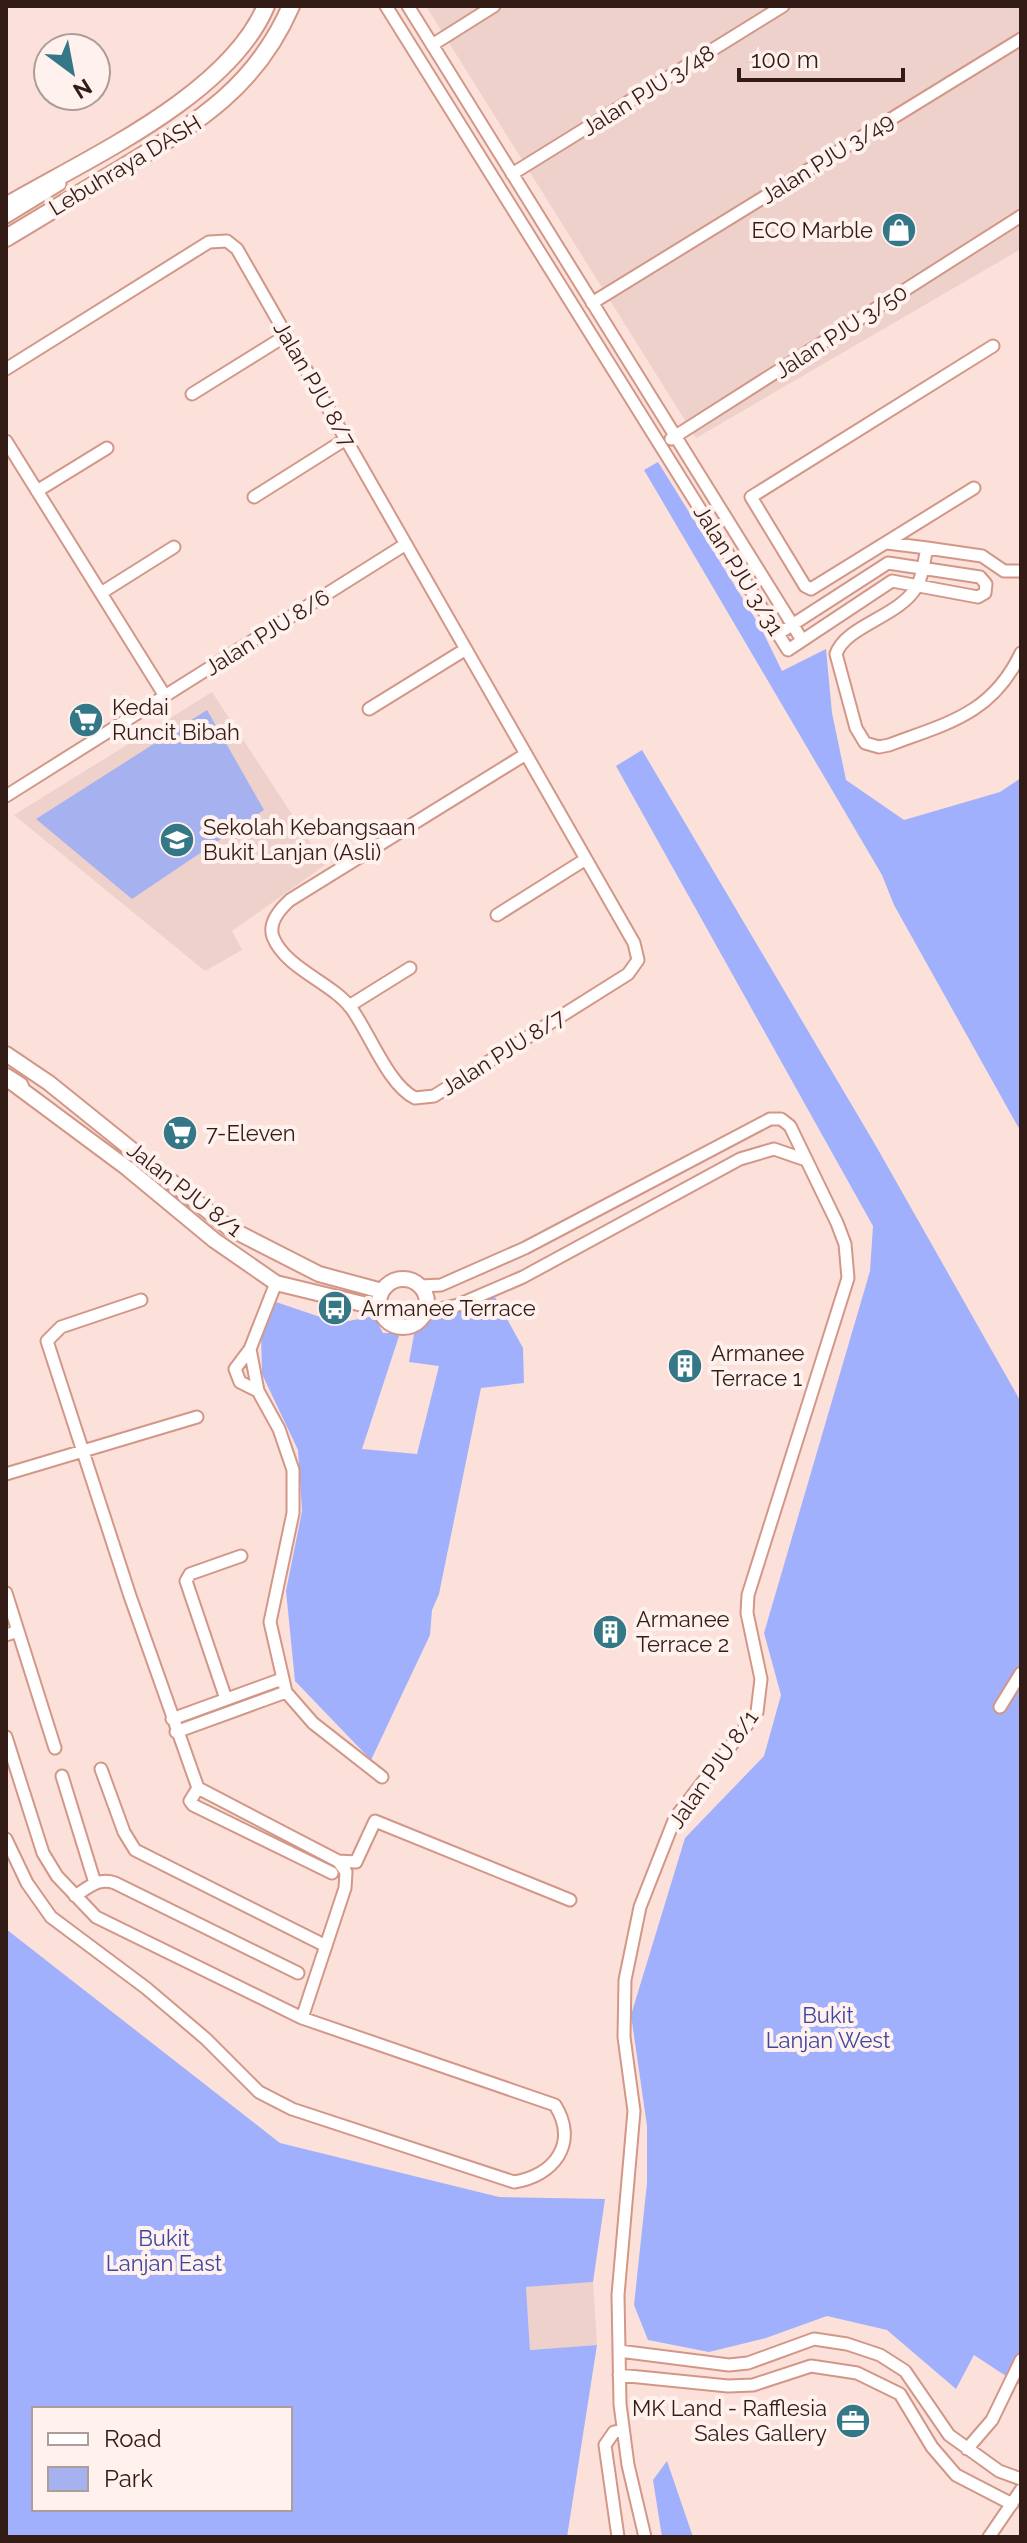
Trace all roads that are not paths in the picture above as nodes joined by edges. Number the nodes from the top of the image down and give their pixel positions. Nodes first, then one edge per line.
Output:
1 (266, 6) edge
2 (291, 6) edge
3 (386, 6) edge
4 (408, 6) edge
5 (494, 6) edge
6 (783, 6) edge
7 (1021, 39) edge
8 (432, 45) junction
9 (215, 83) dead end
10 (512, 174) junction
11 (6, 206) edge
12 (1021, 216) edge
13 (6, 217) edge
14 (6, 238) edge
15 (592, 303) junction
16 (287, 335) junction
17 (993, 346) dead end
18 (6, 369) edge
19 (192, 394) dead end
20 (675, 436) junction
21 (346, 439) junction
22 (6, 441) edge
23 (661, 445) junction
24 (107, 448) dead end
25 (974, 488) dead end
26 (37, 491) junction
27 (254, 497) dead end
28 (886, 543) junction
29 (406, 544) junction
30 (174, 547) dead end
31 (927, 548) junction
32 (922, 567) junction
33 (1021, 571) edge
34 (918, 586) junction
35 (101, 593) junction
36 (792, 625) junction
37 (778, 634) junction
38 (802, 640) junction
39 (466, 649) junction
40 (1021, 653) edge
41 (165, 696) junction
42 (369, 709) dead end
43 (526, 754) junction
44 (6, 796) edge
45 (586, 859) junction
46 (497, 915) dead end
47 (410, 968) dead end
48 (349, 1006) junction
49 (6, 1054) edge
50 (11, 1081) edge
51 (728, 1139) junction
52 (139, 1153) junction
53 (740, 1159) junction
54 (803, 1159) junction
55 (127, 1168) junction
56 (276, 1283) junction
57 (421, 1286) junction
58 (382, 1291) junction
59 (141, 1300) dead end
60 (379, 1308) junction
61 (426, 1312) junction
62 (250, 1349) junction
63 (258, 1391) junction
64 (197, 1417) dead end
65 (81, 1451) junction
66 (6, 1474) edge
67 (241, 1556) dead end
68 (6, 1593) edge
69 (12, 1633) edge
70 (1021, 1673) edge
71 (282, 1679) junction
72 (286, 1692) junction
73 (226, 1699) junction
74 (1000, 1707) dead end
75 (172, 1719) junction
76 (176, 1732) junction
77 (6, 1737) edge
78 (55, 1748) dead end
79 (101, 1769) dead end
80 (62, 1776) dead end
81 (382, 1777) dead end
82 (198, 1788) junction
83 (6, 1839) edge
84 (338, 1861) junction
85 (332, 1873) dead end
86 (95, 1883) junction
87 (75, 1896) junction
88 (570, 1900) dead end
89 (326, 1946) junction
90 (298, 1973) dead end
91 (302, 2018) junction
92 (619, 2351) junction
93 (1021, 2360) edge
94 (619, 2375) junction
95 (623, 2430) junction
96 (949, 2435) junction
97 (932, 2447) junction
98 (967, 2449) junction
99 (1021, 2479) edge
100 (1021, 2490) edge
101 (1012, 2504) junction
102 (618, 2537) edge
103 (645, 2537) edge
104 (989, 2537) edge

1 - 11 highway, Lebuhraya DASH
2 - 14 highway, Lebuhraya DASH
3 - 23 street, Jalan PJU 3/31
4 - 8 street, Jalan PJU 3/31
5 - 8 street
6 - 10 street, Jalan PJU 3/48
7 - 15 street, Jalan PJU 3/49
8 - 10 street, Jalan PJU 3/31
9 - 13 street
10 - 15 street, Jalan PJU 3/31
12 - 20 street, Jalan PJU 3/50
15 - 20 street, Jalan PJU 3/31
16 - 18 street, Jalan PJU 8/7
16 - 19 street
16 - 21 street, Jalan PJU 8/7
17 - 28 street
20 - 23 street, Jalan PJU 3/50
20 - 36 street, Jalan PJU 3/31
21 - 27 street
21 - 29 street, Jalan PJU 8/7
22 - 26 street
23 - 37 street, Jalan PJU 3/31
24 - 26 street
25 - 28 street
26 - 35 street
28 - 31 street
29 - 39 street, Jalan PJU 8/7
29 - 41 street, Jalan PJU 8/6
30 - 35 street
31 - 32 street
31 - 33 street
32 - 34 street
32 - 34 street
32 - 36 street
34 - 38 street
34 - 40 street
35 - 41 street
36 - 37 street
36 - 38 street, Jalan PJU 3/31
37 - 38 street, Jalan PJU 3/31
39 - 42 street
39 - 43 street, Jalan PJU 8/7
41 - 44 street, Jalan PJU 8/6
43 - 45 street, Jalan PJU 8/7
43 - 48 street, Jalan PJU 8/7
45 - 46 street
45 - 48 street, Jalan PJU 8/7
47 - 48 street
49 - 52 main road, Jalan PJU 8/1
50 - 55 main road, Jalan PJU 8/1
51 - 53 street
51 - 54 street, Jalan PJU 8/1
51 - 57 street, Jalan PJU 8/1
52 - 55 main road
52 - 58 main road, Jalan PJU 8/1
53 - 54 street
53 - 61 street
54 - 92 street, Jalan PJU 8/1
55 - 56 main road, Jalan PJU 8/1
56 - 60 main road, Jalan PJU 8/1
56 - 62 street
57 - 58 main road
57 - 61 main road
58 - 60 main road
59 - 65 street
60 - 61 main road
62 - 63 street
62 - 63 street
63 - 71 street
64 - 65 street
65 - 66 street
65 - 75 street
67 - 73 street
68 - 69 street
69 - 78 street
70 - 74 street
71 - 72 street
71 - 73 street
72 - 76 street
72 - 81 street
73 - 75 street
75 - 76 street
76 - 82 street
77 - 87 street
79 - 89 street
80 - 86 street
82 - 84 street
82 - 85 street
83 - 91 street
84 - 88 street
84 - 89 street
86 - 87 street
86 - 90 street
87 - 91 street
89 - 91 street
92 - 94 street, Jalan PJU 8/1
92 - 96 street
93 - 98 street
94 - 95 street, Jalan PJU 8/1
94 - 97 street
95 - 102 street
95 - 103 street, Jalan PJU 8/1
96 - 97 street
96 - 98 street
97 - 101 street
98 - 99 street
100 - 101 street
101 - 104 street

